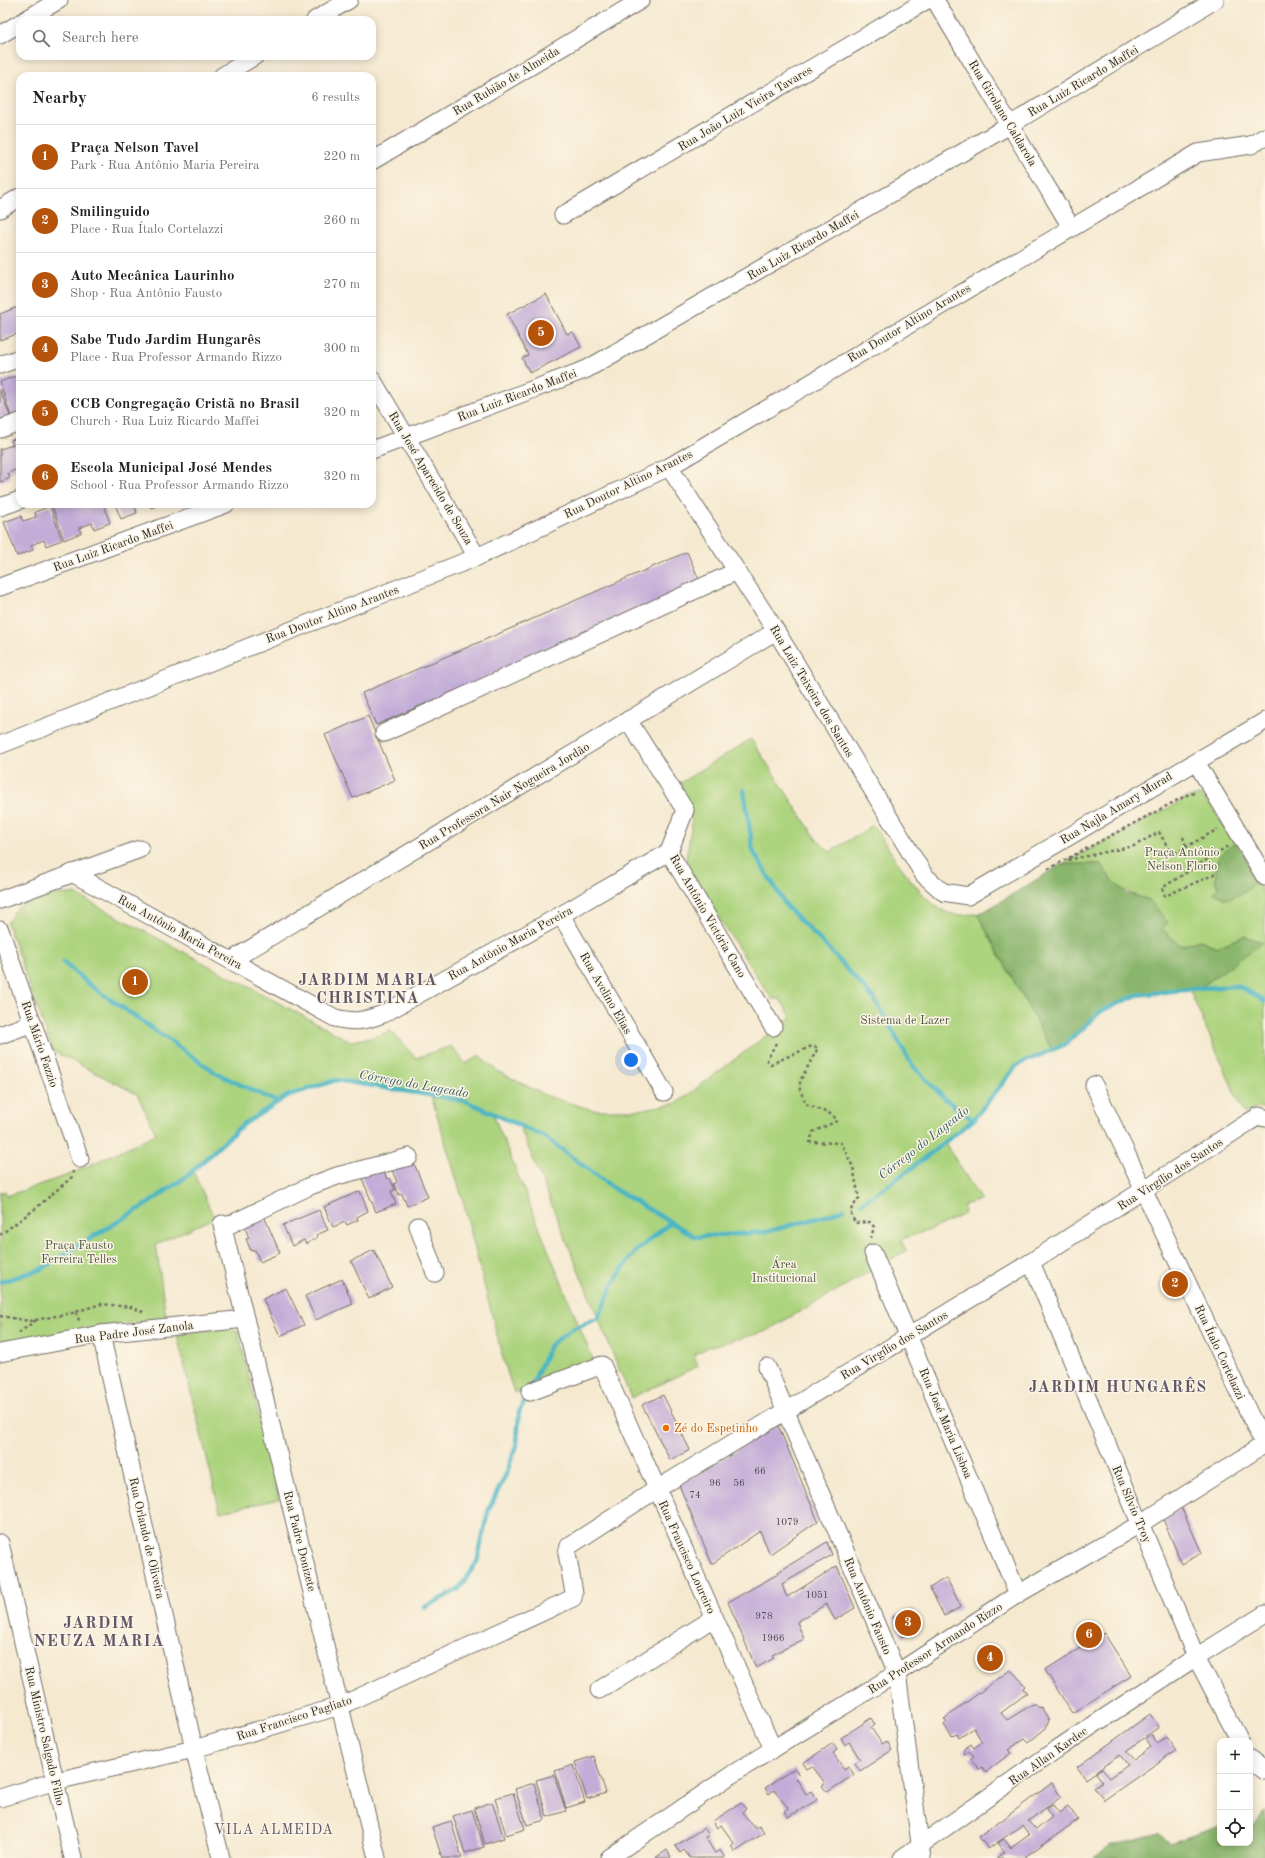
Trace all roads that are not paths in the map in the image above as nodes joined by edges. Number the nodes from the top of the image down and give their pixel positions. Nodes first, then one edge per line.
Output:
1 (59, 0) edge
2 (348, 0) edge
3 (641, 0) edge
4 (927, 0) edge
5 (935, 0) edge
6 (1215, 0) edge
7 (32, 16) edge
8 (322, 16) edge
9 (16, 25) edge
10 (0, 35) edge
11 (248, 60) edge
12 (229, 72) edge
13 (1010, 125) junction
14 (1265, 137) edge
15 (376, 159) edge
16 (16, 199) edge
17 (0, 209) edge
18 (563, 216) dead end
19 (1071, 227) junction
20 (16, 359) edge
21 (1, 365) edge
22 (376, 386) edge
23 (16, 423) edge
24 (0, 429) edge
25 (407, 437) junction
26 (376, 449) edge
27 (669, 467) junction
28 (16, 501) edge
29 (0, 507) edge
30 (215, 508) edge
31 (477, 557) junction
32 (737, 570) junction
33 (0, 587) edge
34 (776, 632) junction
35 (628, 720) junction
36 (1265, 721) edge
37 (384, 733) dead end
38 (0, 745) edge
39 (1196, 762) junction
40 (140, 849) dead end
41 (669, 852) junction
42 (72, 873) junction
43 (1265, 877) edge
44 (968, 896) joint
45 (0, 900) edge
46 (561, 915) junction
47 (0, 930) edge
48 (232, 960) junction
49 (33, 1023) junction
50 (775, 1033) road end
51 (0, 1035) edge
52 (1094, 1085) dead end
53 (664, 1092) dead end
54 (1265, 1118) edge
55 (409, 1157) dead end
56 (80, 1159) road end
57 (1144, 1191) junction
58 (418, 1226) dead end
59 (873, 1253) road end
60 (1031, 1262) junction
61 (435, 1273) dead end
62 (245, 1319) junction
63 (101, 1334) junction
64 (909, 1336) junction
65 (0, 1353) edge
66 (767, 1367) dead end
67 (530, 1392) dead end
68 (786, 1410) junction
69 (1264, 1445) edge
70 (657, 1489) junction
71 (1140, 1524) junction
72 (0, 1543) edge
73 (1018, 1594) junction
74 (573, 1598) joint
75 (1265, 1614) edge
76 (714, 1618) junction
77 (1196, 1657) junction
78 (897, 1673) junction
79 (599, 1690) dead end
80 (340, 1706) junction
81 (1238, 1738) edge
82 (194, 1749) junction
83 (773, 1749) junction
84 (1253, 1762) edge
85 (1265, 1771) edge
86 (56, 1781) junction
87 (0, 1798) edge
88 (921, 1852) edge
89 (73, 1858) edge
90 (221, 1858) edge
91 (377, 1858) edge
92 (609, 1858) edge
93 (902, 1858) edge

1 - 7 street
2 - 8 street
3 - 15 street, Rua Rubião de Almeida
4 - 18 street, Rua João Luiz Vieira Tavares
5 - 13 street, Rua Girolano Caldarola
6 - 13 street, Rua Luiz Ricardo Maffei
9 - 10 street
11 - 12 street
13 - 19 street, Rua Girolano Caldarola
13 - 25 street, Rua Luiz Ricardo Maffei
14 - 19 street, Rua Doutor Altino Arantes
16 - 17 street
19 - 27 street, Rua Doutor Altino Arantes
20 - 21 street
22 - 25 street, Rua José Aparecido de Souza
23 - 24 street
25 - 26 street, Rua Luiz Ricardo Maffei
25 - 31 street, Rua José Aparecido de Souza
27 - 31 street, Rua Doutor Altino Arantes
27 - 32 street, Rua Luiz Teixeira dos Santos
28 - 29 street
30 - 33 street, Rua Luiz Ricardo Maffei
31 - 38 street, Rua Doutor Altino Arantes
32 - 34 street, Rua Luiz Teixeira dos Santos
32 - 37 street
34 - 35 street, Rua Professora Nair Nogueira Jordão
34 - 44 street, Rua Luiz Teixeira dos Santos
35 - 41 street, Rua Antônio Victória Cano
35 - 48 street, Rua Professora Nair Nogueira Jordão
36 - 39 street, Rua Najla Amary Murad
39 - 43 street
39 - 44 street, Rua Najla Amary Murad
40 - 42 street
41 - 46 street, Rua Antônio Maria Pereira
41 - 50 street, Rua Antônio Victória Cano
42 - 45 street
42 - 48 street, Rua Antônio Maria Pereira
46 - 48 street, Rua Antônio Maria Pereira
46 - 53 street, Rua Avelino Elias
47 - 49 street, Rua Mário Fazzio
49 - 51 street
49 - 56 street, Rua Mário Fazzio
52 - 57 street, Rua Ítalo Cortelazzi
54 - 57 street, Rua Virgílio dos Santos
55 - 62 street, Rua Padre Donizete
57 - 60 street, Rua Virgílio dos Santos
57 - 69 street, Rua Ítalo Cortelazzi
58 - 61 street
59 - 64 street, Rua José Maria Lisboa
60 - 64 street, Rua Virgílio dos Santos
60 - 71 street, Rua Sílvio Troy
62 - 63 street, Rua Padre José Zanola
62 - 80 street, Rua Padre Donizete
63 - 65 street, Rua Padre José Zanola
63 - 82 street, Rua Orlando de Oliveira
64 - 68 street, Rua Virgílio dos Santos
64 - 73 street, Rua José Maria Lisboa
66 - 68 street, Rua Antônio Fausto
67 - 70 street, Rua Francisco Loureiro
68 - 70 street, Rua Virgílio dos Santos
68 - 78 street, Rua Antônio Fausto
69 - 71 street, Rua Professor Armando Rizzo
70 - 74 street, Rua Virgílio dos Santos
70 - 76 street, Rua Francisco Loureiro
71 - 73 street, Rua Professor Armando Rizzo
71 - 77 street, Rua Sílvio Troy
72 - 86 street, Rua Ministro Salgado Filho
73 - 78 street, Rua Professor Armando Rizzo
74 - 80 street, Rua Francisco Pagliato
75 - 77 street, Rua Allan Kardec
76 - 79 street
76 - 83 street, Rua Francisco Loureiro
77 - 81 street, Rua Sílvio Troy
77 - 88 street, Rua Allan Kardec
78 - 83 street, Rua Professor Armando Rizzo
78 - 88 street, Rua Antônio Fausto
80 - 82 street, Rua Francisco Pagliato
80 - 91 street, Rua Padre Donizete
82 - 86 street, Rua Francisco Pagliato
82 - 90 street, Rua Orlando de Oliveira
83 - 92 street, Rua Professor Armando Rizzo
84 - 85 street
86 - 87 street, Rua Francisco Pagliato
86 - 89 street, Rua Ministro Salgado Filho
88 - 93 street, Rua Allan Kardec

